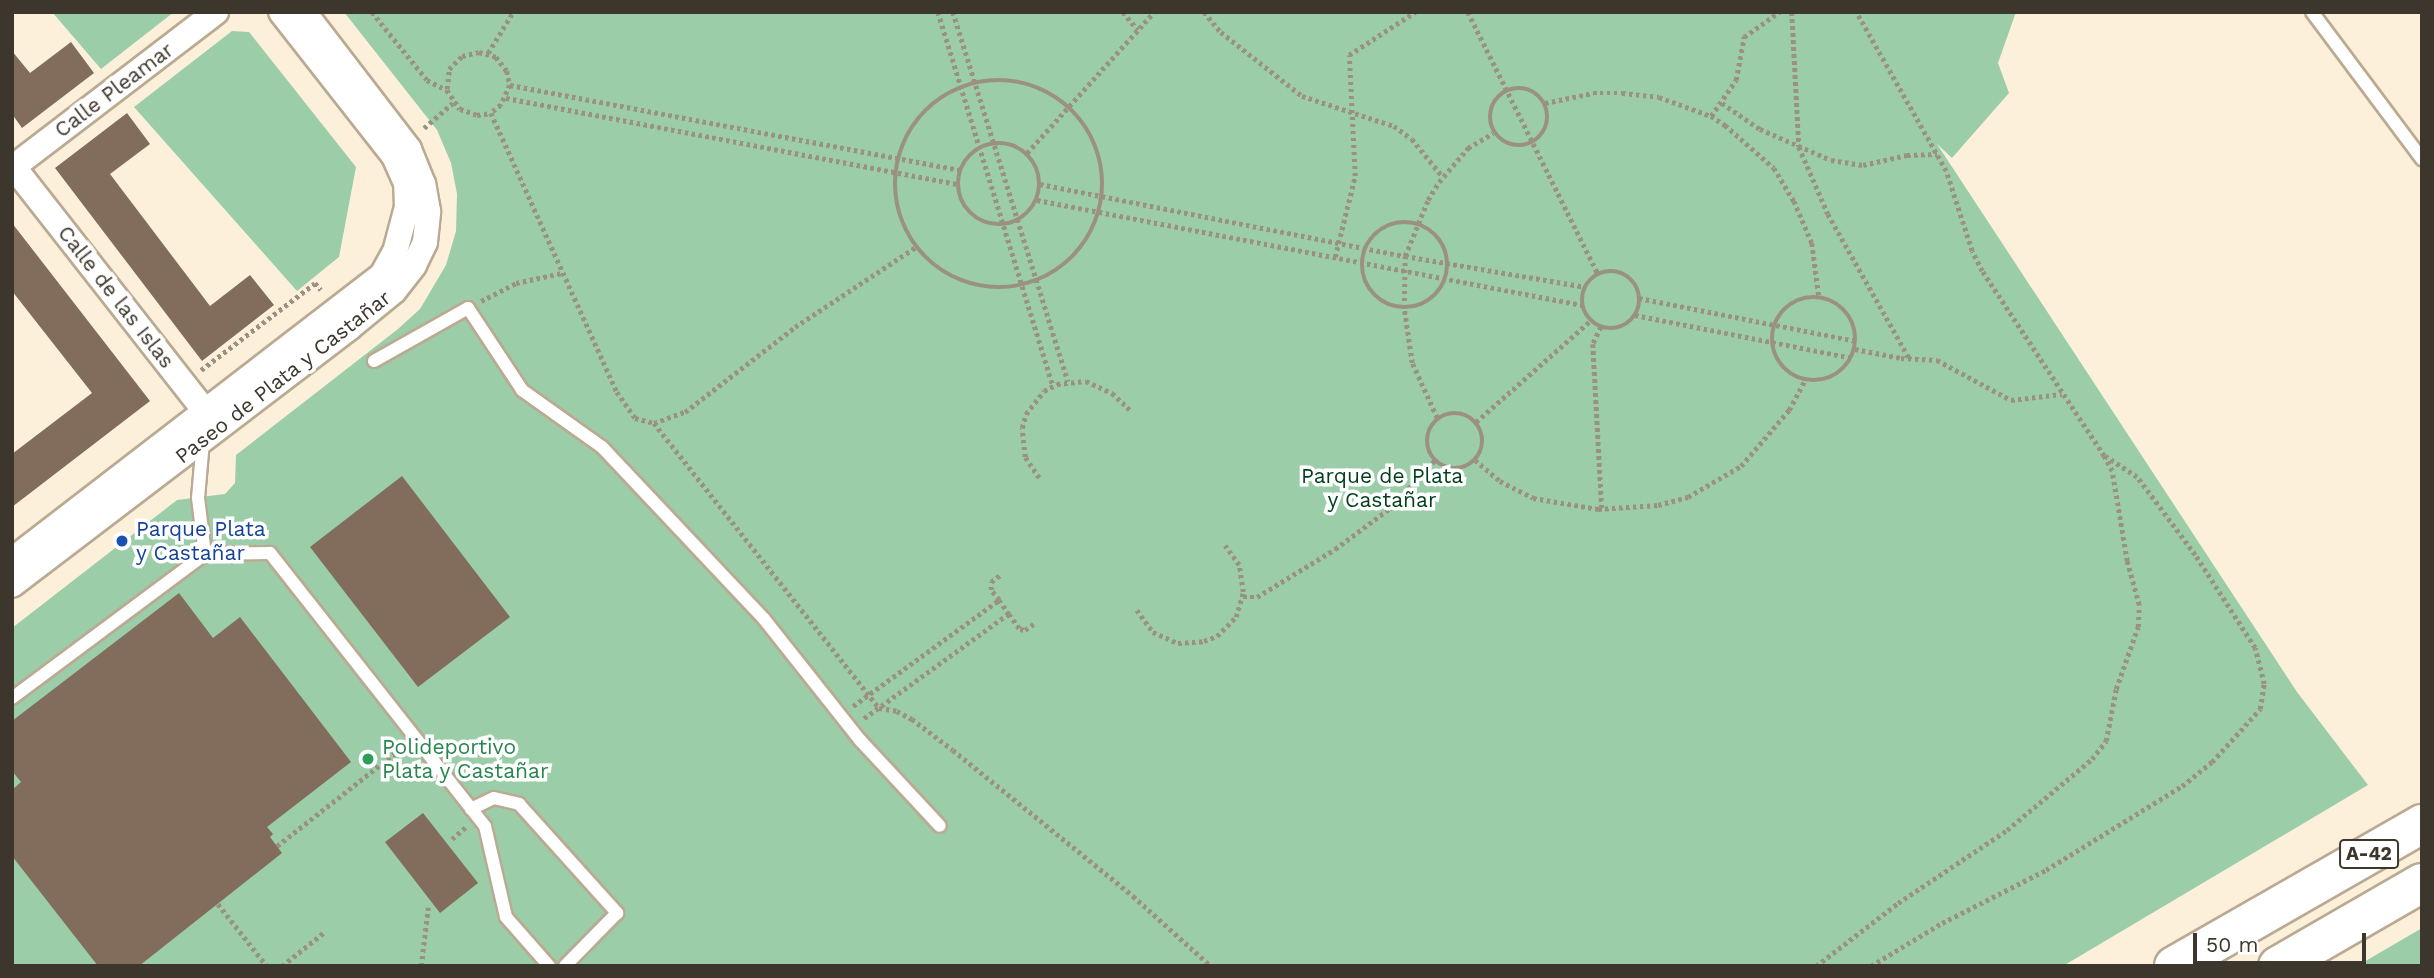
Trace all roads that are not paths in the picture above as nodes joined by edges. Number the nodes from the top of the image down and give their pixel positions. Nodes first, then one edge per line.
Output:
1 (216, 12) edge
2 (281, 12) edge
3 (304, 12) edge
4 (2312, 12) edge
5 (2422, 159) edge
6 (13, 167) edge
7 (374, 361) dead end
8 (209, 427) junction
9 (205, 554) junction
10 (12, 560) edge
11 (12, 585) edge
12 (12, 698) edge
13 (471, 809) junction
14 (2422, 815) edge
15 (2422, 824) edge
16 (940, 826) dead end
17 (2422, 883) edge
18 (2315, 884) junction
19 (549, 966) edge
20 (565, 966) edge
21 (2174, 966) edge
22 (2278, 966) edge

1 - 6 street, Calle Pleamar
2 - 8 street, Paseo de Plata y Castañar
3 - 8 street, Paseo de Plata y Castañar
4 - 5 lane
6 - 8 street, Calle de las Islas
7 - 16 lane
8 - 9 lane
8 - 10 street, Paseo de Plata y Castañar
8 - 11 street, Paseo de Plata y Castañar
9 - 12 lane
9 - 13 lane
13 - 19 lane
13 - 20 lane
14 - 18 highway
15 - 18 highway, A-42
17 - 22 highway, A-42
18 - 21 highway, A-42

